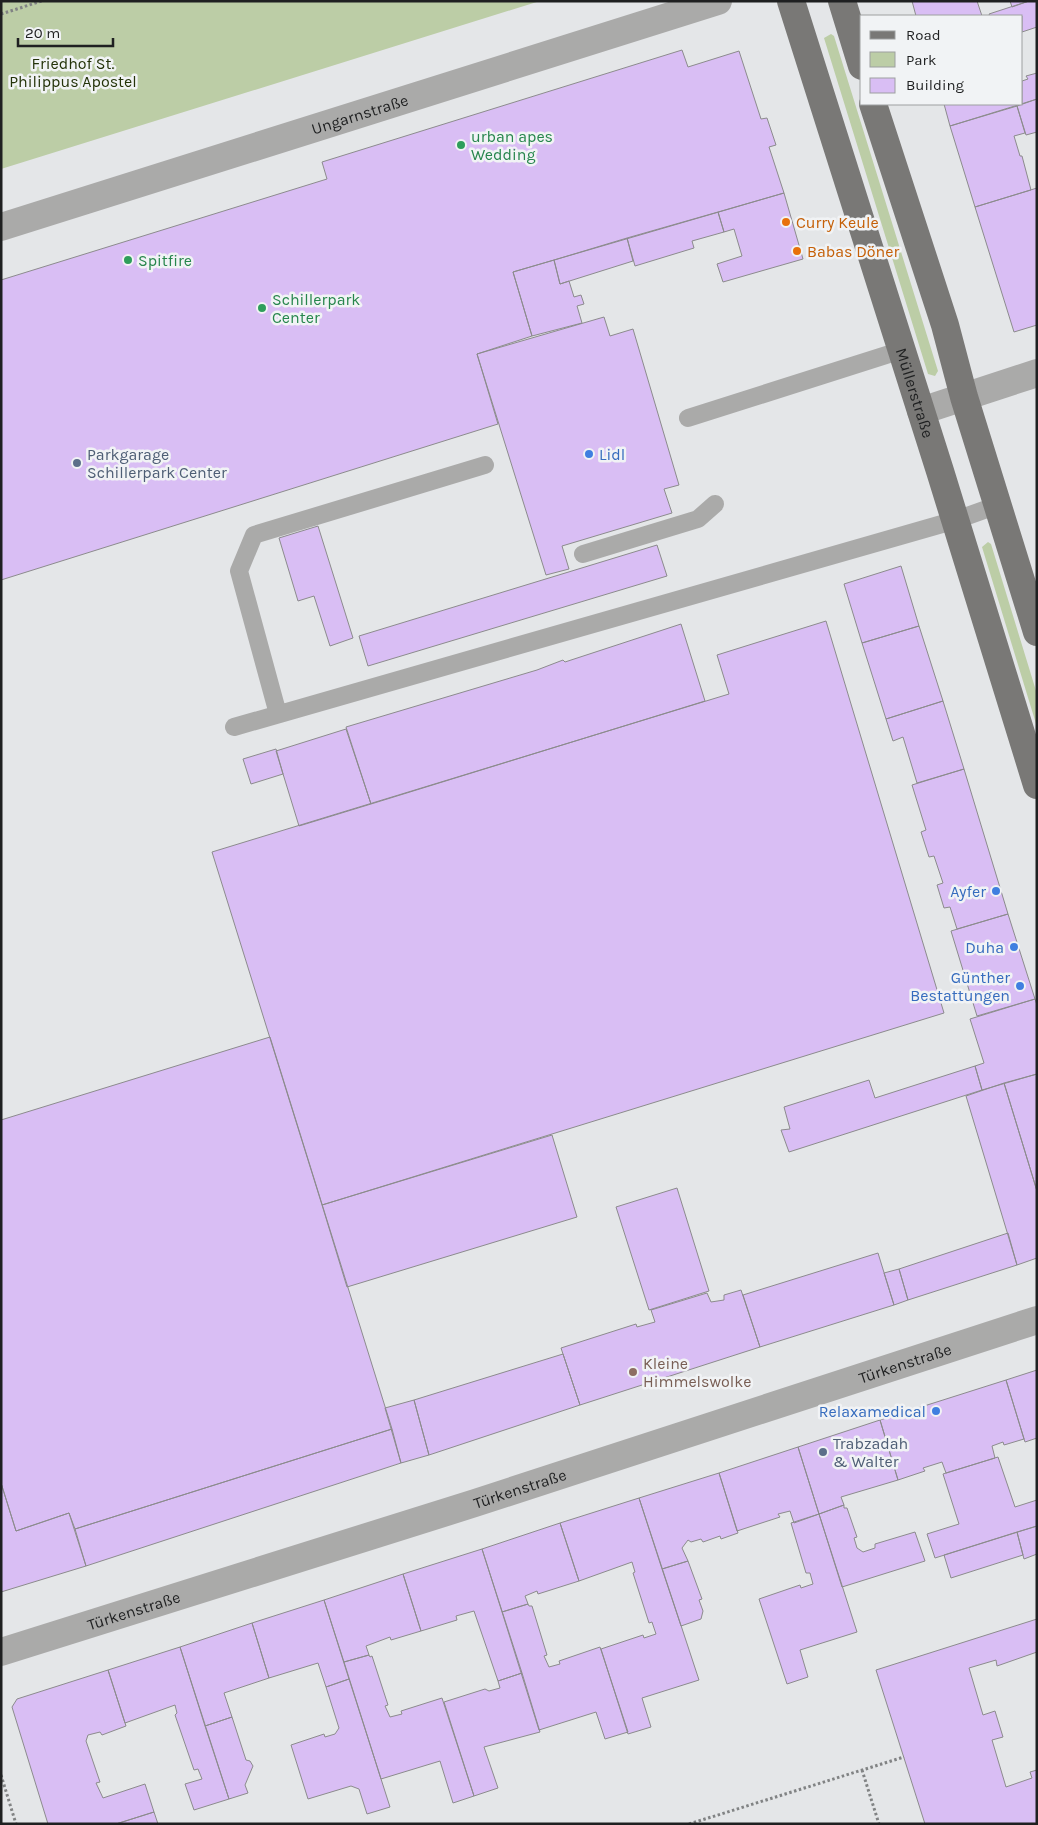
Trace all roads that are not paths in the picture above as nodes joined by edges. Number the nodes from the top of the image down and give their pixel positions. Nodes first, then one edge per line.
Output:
1 (718, 1) edge
2 (791, 1) edge
3 (842, 1) edge
4 (860, 60) edge
5 (873, 105) edge
6 (1, 226) edge
7 (902, 350) junction
8 (1037, 373) edge
9 (964, 397) junction
10 (922, 411) junction
11 (688, 418) dead end
12 (485, 465) dead end
13 (715, 504) dead end
14 (998, 505) junction
15 (956, 520) junction
16 (583, 554) dead end
17 (1037, 632) edge
18 (278, 714) junction
19 (234, 727) dead end
20 (1037, 785) edge
21 (1037, 1320) edge
22 (1, 1652) edge

1 - 6 street, Ungarnstraße
2 - 7 main road, Müllerstraße
3 - 4 main road
5 - 9 main road
7 - 10 main road, Müllerstraße
7 - 11 lane
8 - 9 street
9 - 10 street
9 - 14 main road
10 - 15 main road, Müllerstraße
12 - 18 lane
13 - 16 lane
14 - 15 lane
14 - 17 main road
15 - 18 lane
15 - 20 main road, Müllerstraße
18 - 19 lane
21 - 22 street, Türkenstraße

